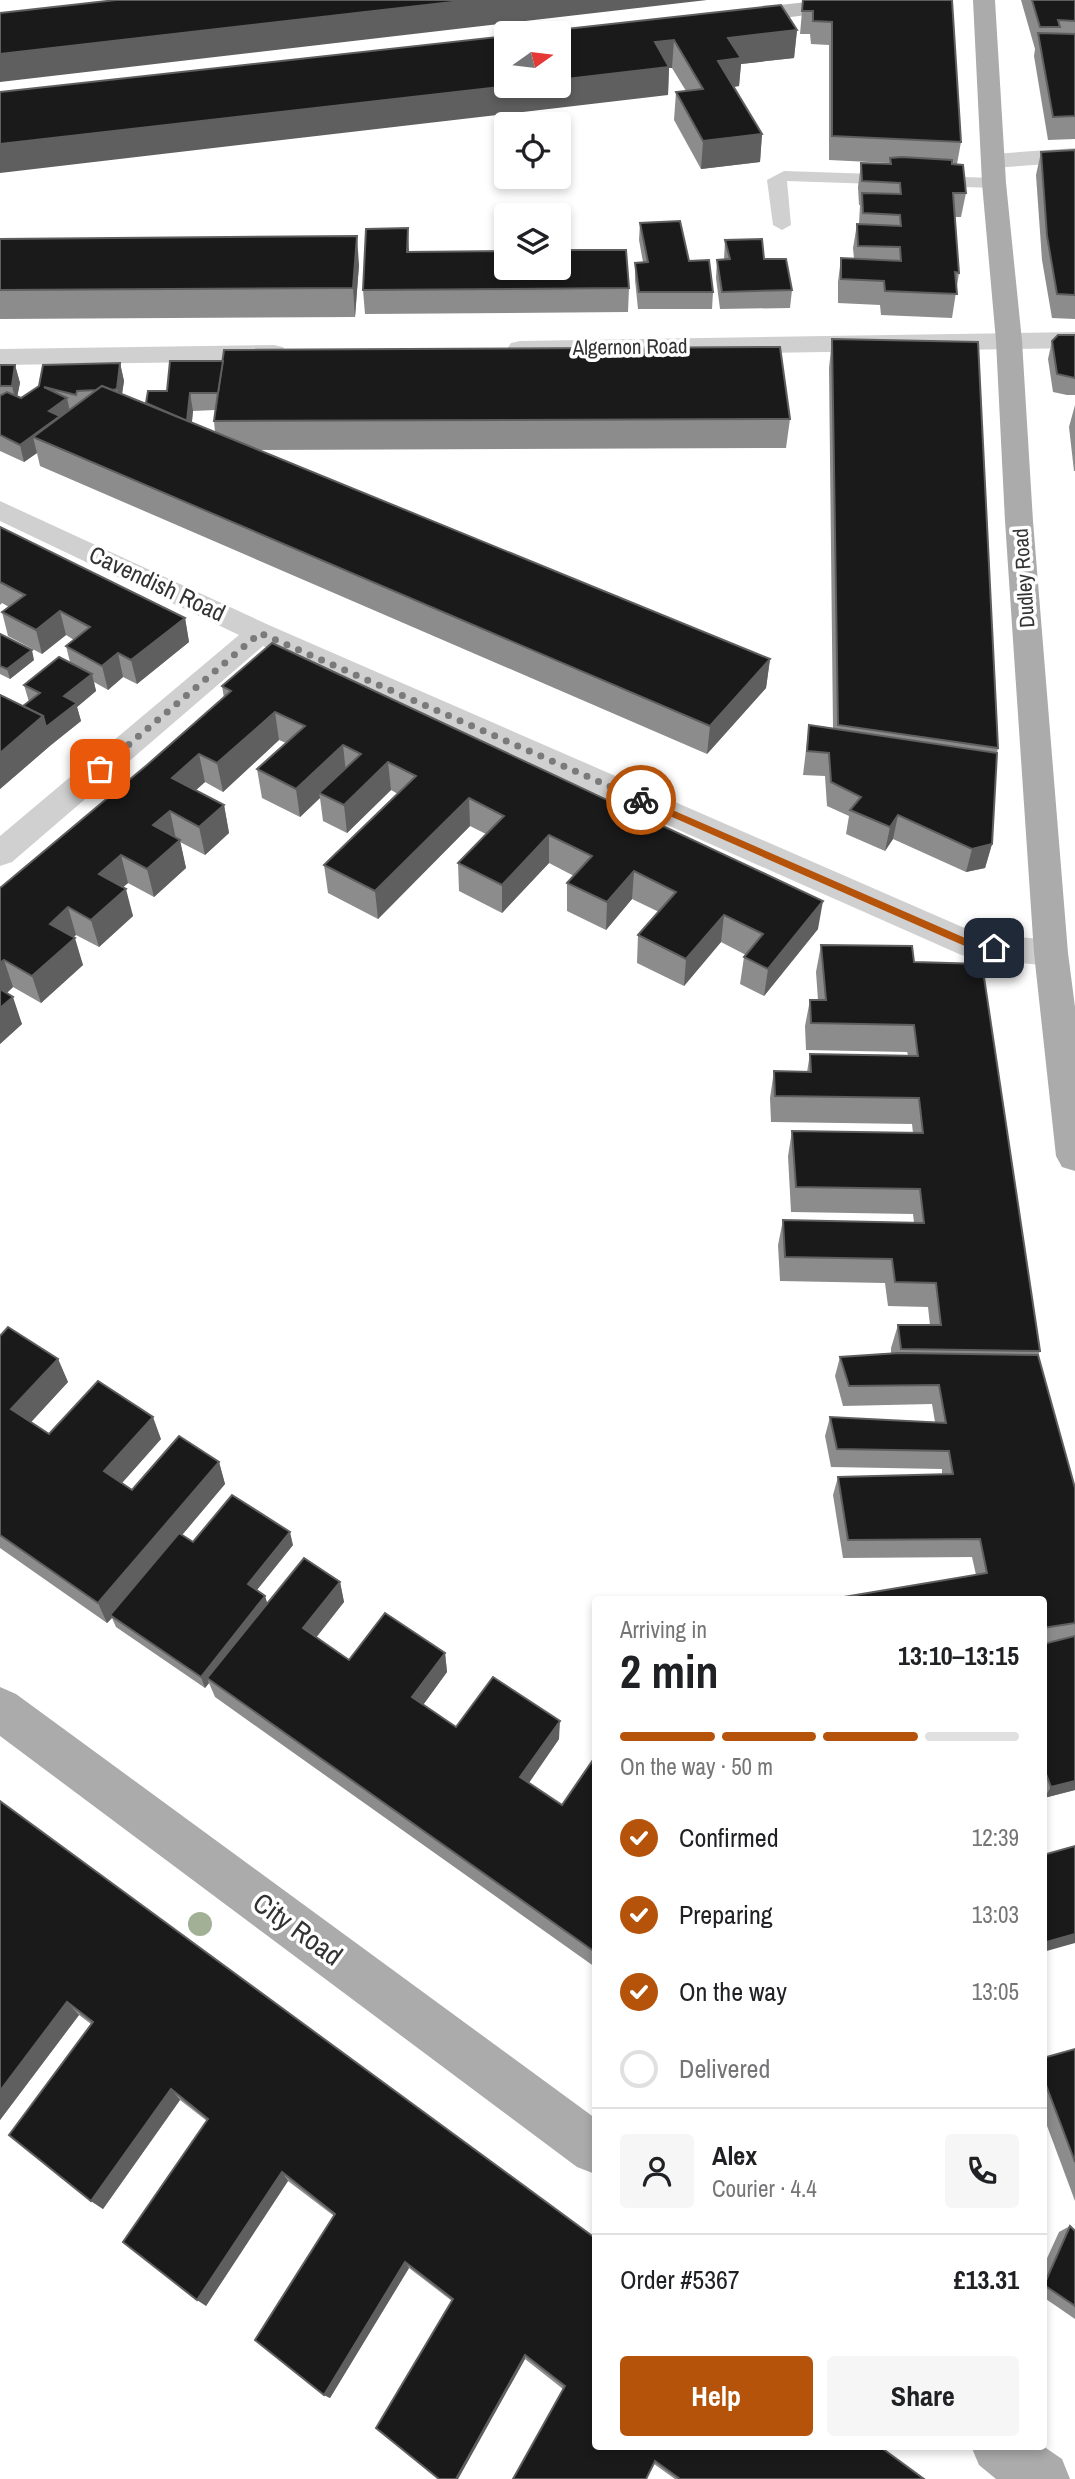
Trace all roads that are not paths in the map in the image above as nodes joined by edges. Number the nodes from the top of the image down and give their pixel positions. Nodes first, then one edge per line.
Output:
1 (881, 0) edge
2 (984, 0) edge
3 (706, 20) edge
4 (1075, 155) edge
5 (994, 172) junction
6 (782, 225) dead end
7 (1075, 340) edge
8 (1009, 341) junction
9 (499, 349) edge
10 (305, 352) edge
11 (0, 357) edge
12 (0, 510) edge
13 (260, 633) junction
14 (0, 854) edge
15 (1051, 953) junction
16 (1075, 1156) edge
17 (0, 1709) edge
18 (592, 2147) edge
19 (1003, 2450) edge
20 (1042, 2479) edge

1 - 3 main road
2 - 5 main road, Dudley Road
4 - 5 street
5 - 6 lane
5 - 8 main road, Dudley Road
7 - 8 street, Algernon Road
8 - 9 street, Algernon Road
8 - 15 main road, Dudley Road
10 - 11 street
12 - 13 street, Cavendish Road
13 - 14 street
13 - 15 street, Cavendish Road
15 - 16 main road, Dudley Road
17 - 18 main road, City Road
19 - 20 main road

